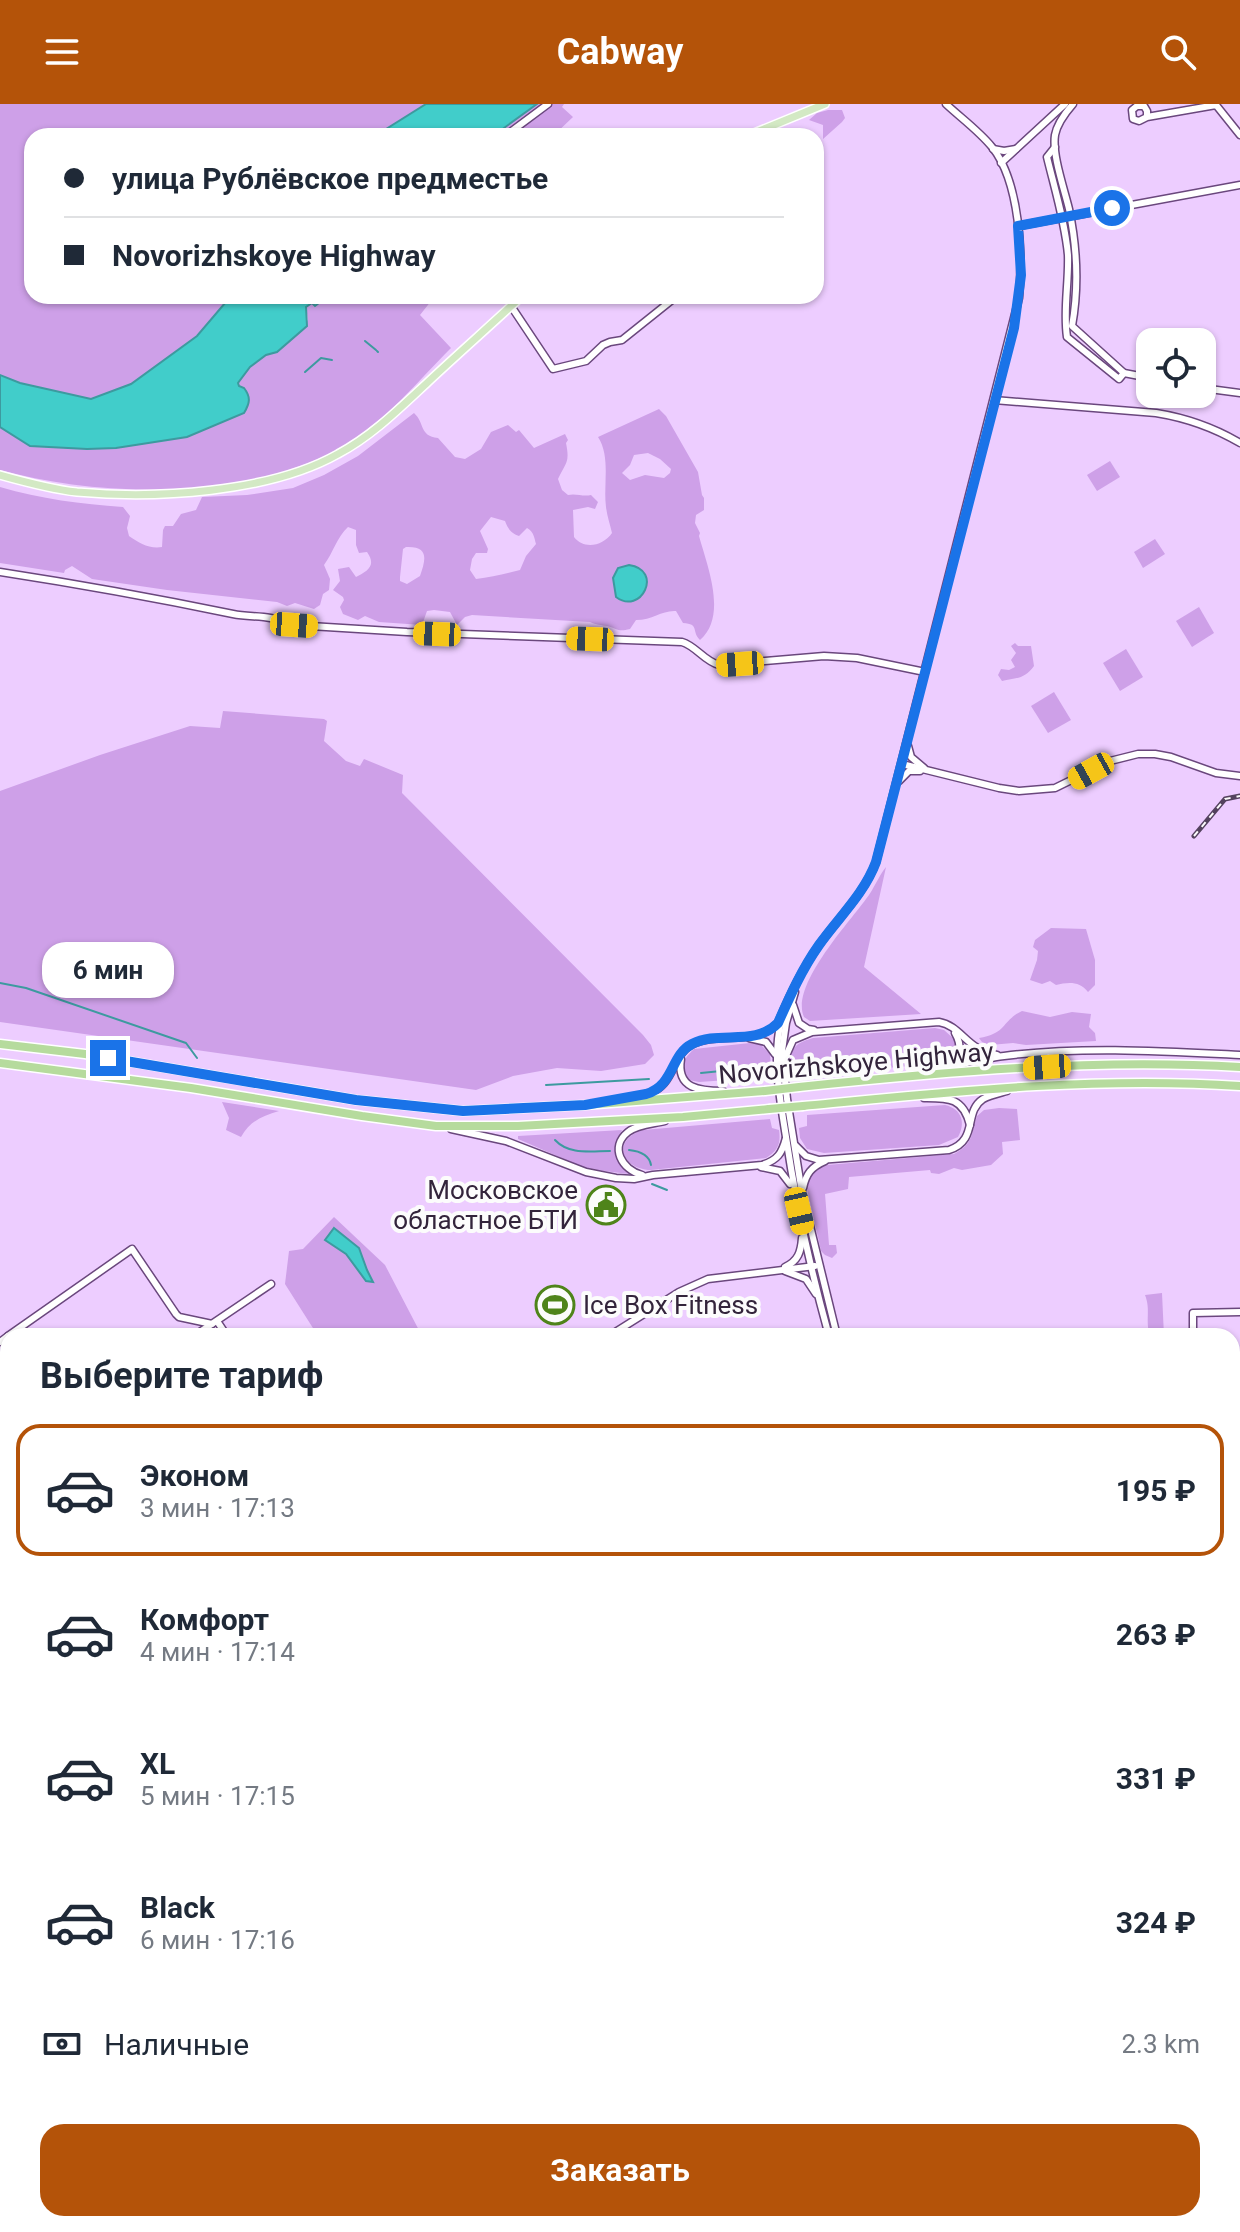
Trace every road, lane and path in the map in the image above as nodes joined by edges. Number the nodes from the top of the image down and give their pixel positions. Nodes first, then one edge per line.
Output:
1 (548, 104) edge
2 (825, 104) edge
3 (946, 104) edge
4 (1065, 104) edge
5 (1073, 104) edge
6 (1130, 107) edge
7 (1147, 117) junction
8 (516, 128) edge
9 (766, 128) edge
10 (1240, 135) edge
11 (1020, 147) junction
12 (993, 149) junction
13 (1001, 163) junction
14 (1008, 180) junction
15 (1240, 185) edge
16 (1066, 217) junction
17 (1018, 226) junction
18 (667, 304) edge
19 (511, 306) joint
20 (1136, 377) edge
21 (1216, 390) edge
22 (1240, 393) edge
23 (994, 400) junction
24 (1240, 443) edge
25 (0, 475) edge
26 (0, 572) edge
27 (925, 672) junction
28 (907, 742) junction
29 (902, 764) junction
30 (931, 771) junction
31 (1240, 776) edge
32 (897, 784) junction
33 (797, 984) junction
34 (793, 1000) junction
35 (784, 1010) junction
36 (939, 1022) junction
37 (822, 1030) junction
38 (741, 1037) junction
39 (0, 1044) edge
40 (683, 1052) junction
41 (1240, 1055) edge
42 (1004, 1056) junction
43 (0, 1063) edge
44 (780, 1064) junction
45 (948, 1066) junction
46 (1240, 1067) edge
47 (900, 1077) junction
48 (1240, 1086) edge
49 (1015, 1089) junction
50 (741, 1093) junction
51 (888, 1098) junction
52 (585, 1105) junction
53 (683, 1117) junction
54 (431, 1125) junction
55 (970, 1127) junction
56 (786, 1138) junction
57 (794, 1142) junction
58 (832, 1159) junction
59 (749, 1167) junction
60 (653, 1175) junction
61 (798, 1192) junction
62 (803, 1229) junction
63 (815, 1266) junction
64 (778, 1270) junction
65 (271, 1284) dead end
66 (819, 1299) junction
67 (1240, 1312) edge
68 (215, 1323) junction
69 (19, 1328) edge
70 (207, 1328) edge
71 (220, 1328) edge
72 (622, 1328) edge
73 (827, 1328) edge
74 (834, 1328) edge
75 (1193, 1328) edge

1 - 8 street
2 - 9 main road
3 - 12 street
4 - 11 street
5 - 16 street
6 - 7 street
6 - 7 street
7 - 10 street
11 - 12 street
11 - 13 street
11 - 14 street
12 - 13 street
13 - 14 street
14 - 17 street
15 - 16 street
16 - 17 street
16 - 20 street
17 - 23 street
18 - 19 street
19 - 25 main road
21 - 22 street
23 - 24 street
23 - 27 street
26 - 27 street
27 - 28 street
28 - 29 street
28 - 30 street
29 - 30 street
29 - 32 street
30 - 31 street
30 - 32 street
32 - 33 street
33 - 34 street
33 - 35 street
34 - 37 street
34 - 44 street
35 - 38 street
35 - 44 street
36 - 37 street
36 - 42 street
36 - 45 street
37 - 44 street
38 - 40 street
38 - 44 street
39 - 52 highway, Novorizhskoye Highway
40 - 50 street
40 - 52 street
41 - 42 street
42 - 45 street
43 - 54 highway, Novorizhskoye Highway
44 - 56 street
44 - 57 street
45 - 47 street
46 - 47 highway, Novorizhskoye Highway
47 - 50 highway, Novorizhskoye Highway, bridge
48 - 49 highway, Novorizhskoye Highway
49 - 51 highway, Novorizhskoye Highway
49 - 55 street
50 - 52 highway, Novorizhskoye Highway
51 - 53 highway, Novorizhskoye Highway, bridge
51 - 55 street
53 - 54 highway, Novorizhskoye Highway
53 - 60 street
54 - 60 street
55 - 58 street
56 - 59 street
56 - 61 street
57 - 58 street
57 - 61 street
58 - 61 street
59 - 60 street
59 - 61 street
61 - 62 street
61 - 63 street
62 - 63 street
62 - 64 street
63 - 64 street
63 - 66 street
63 - 74 street
64 - 66 street
64 - 72 street
65 - 68 street
66 - 73 street
67 - 75 street
68 - 69 street
68 - 70 street
68 - 71 street

